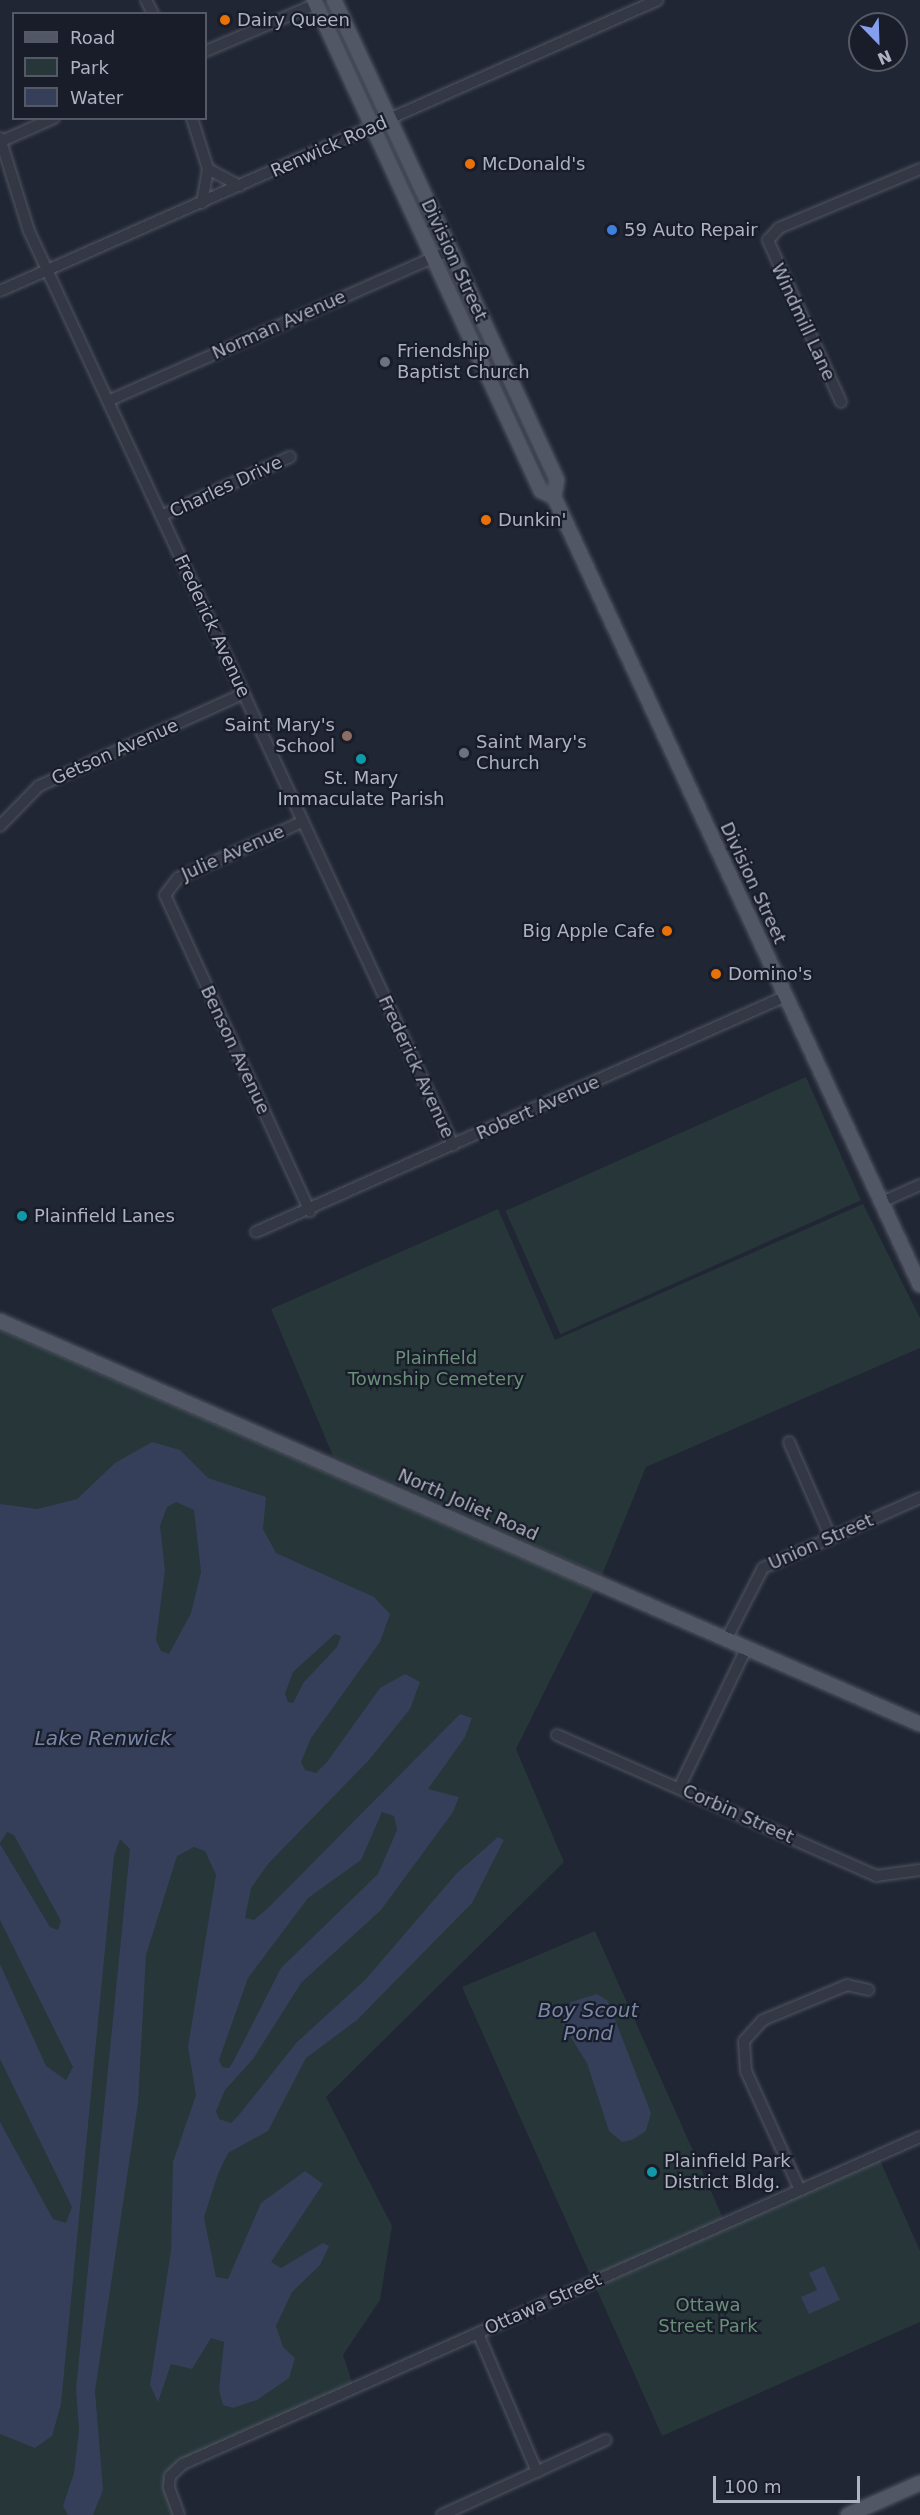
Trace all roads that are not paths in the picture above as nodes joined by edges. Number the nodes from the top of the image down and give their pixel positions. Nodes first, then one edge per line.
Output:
1 (334, 0) edge
2 (658, 0) edge
3 (315, 2) edge
4 (207, 51) edge
5 (49, 120) edge
6 (193, 120) edge
7 (391, 120) junction
8 (373, 128) junction
9 (1, 140) edge
10 (208, 169) junction
11 (920, 169) edge
12 (240, 186) junction
13 (202, 203) junction
14 (450, 250) junction
15 (433, 257) junction
16 (46, 270) junction
17 (0, 291) edge
18 (108, 401) junction
19 (841, 402) dead end
20 (290, 457) dead end
21 (554, 497) junction
22 (161, 516) junction
23 (243, 694) junction
24 (302, 822) junction
25 (0, 826) edge
26 (167, 888) joint
27 (786, 996) junction
28 (453, 1145) junction
29 (920, 1185) edge
30 (882, 1202) junction
31 (310, 1210) junction
32 (256, 1232) dead end
33 (920, 1284) edge
34 (0, 1321) edge
35 (789, 1443) dead end
36 (920, 1498) edge
37 (831, 1538) junction
38 (726, 1640) junction
39 (746, 1649) junction
40 (920, 1724) edge
41 (557, 1735) dead end
42 (679, 1788) junction
43 (920, 1870) edge
44 (868, 1990) dead end
45 (920, 2137) edge
46 (800, 2190) junction
47 (478, 2333) junction
48 (606, 2440) dead end
49 (537, 2472) junction
50 (920, 2483) edge
51 (179, 2515) edge
52 (442, 2515) edge
53 (848, 2515) edge

1 - 7 main road, Division Street
2 - 7 street, Renwick Road
3 - 4 street
3 - 8 main road, Division Street
5 - 9 street
6 - 10 street
7 - 8 street, Renwick Road
7 - 14 main road, Division Street
8 - 12 street, Renwick Road
8 - 15 main road, Division Street
9 - 16 street, Frederick Avenue
10 - 12 street
10 - 13 street
11 - 19 street, Windmill Lane
12 - 13 street, Renwick Road
13 - 16 street, Renwick Road
14 - 15 street, Norman Avenue
14 - 21 main road, Division Street
15 - 18 street, Norman Avenue
15 - 21 main road, Division Street
16 - 17 street, Renwick Road
16 - 18 street, Frederick Avenue
18 - 22 street, Frederick Avenue
20 - 22 street, Charles Drive
21 - 27 main road, Division Street
22 - 23 street, Frederick Avenue
23 - 24 street, Frederick Avenue
23 - 25 street, Getson Avenue
24 - 26 street, Julie Avenue
24 - 28 street, Frederick Avenue
26 - 31 street, Benson Avenue
27 - 28 street, Robert Avenue
27 - 30 main road, Division Street
28 - 31 street, Robert Avenue
29 - 30 street
30 - 33 main road, Division Street
31 - 32 street, Robert Avenue
34 - 38 main road, North Joliet Road
35 - 37 street
36 - 37 street, Union Street
37 - 38 street, Union Street
38 - 39 main road, North Joliet Road
39 - 40 main road, North Joliet Road
39 - 42 street
41 - 42 street, Corbin Street
42 - 43 street, Corbin Street
44 - 46 street
45 - 46 street, Ottawa Street
46 - 47 street, Ottawa Street
47 - 49 street
47 - 51 street, Ottawa Street
48 - 49 street
49 - 52 street
50 - 53 main road

